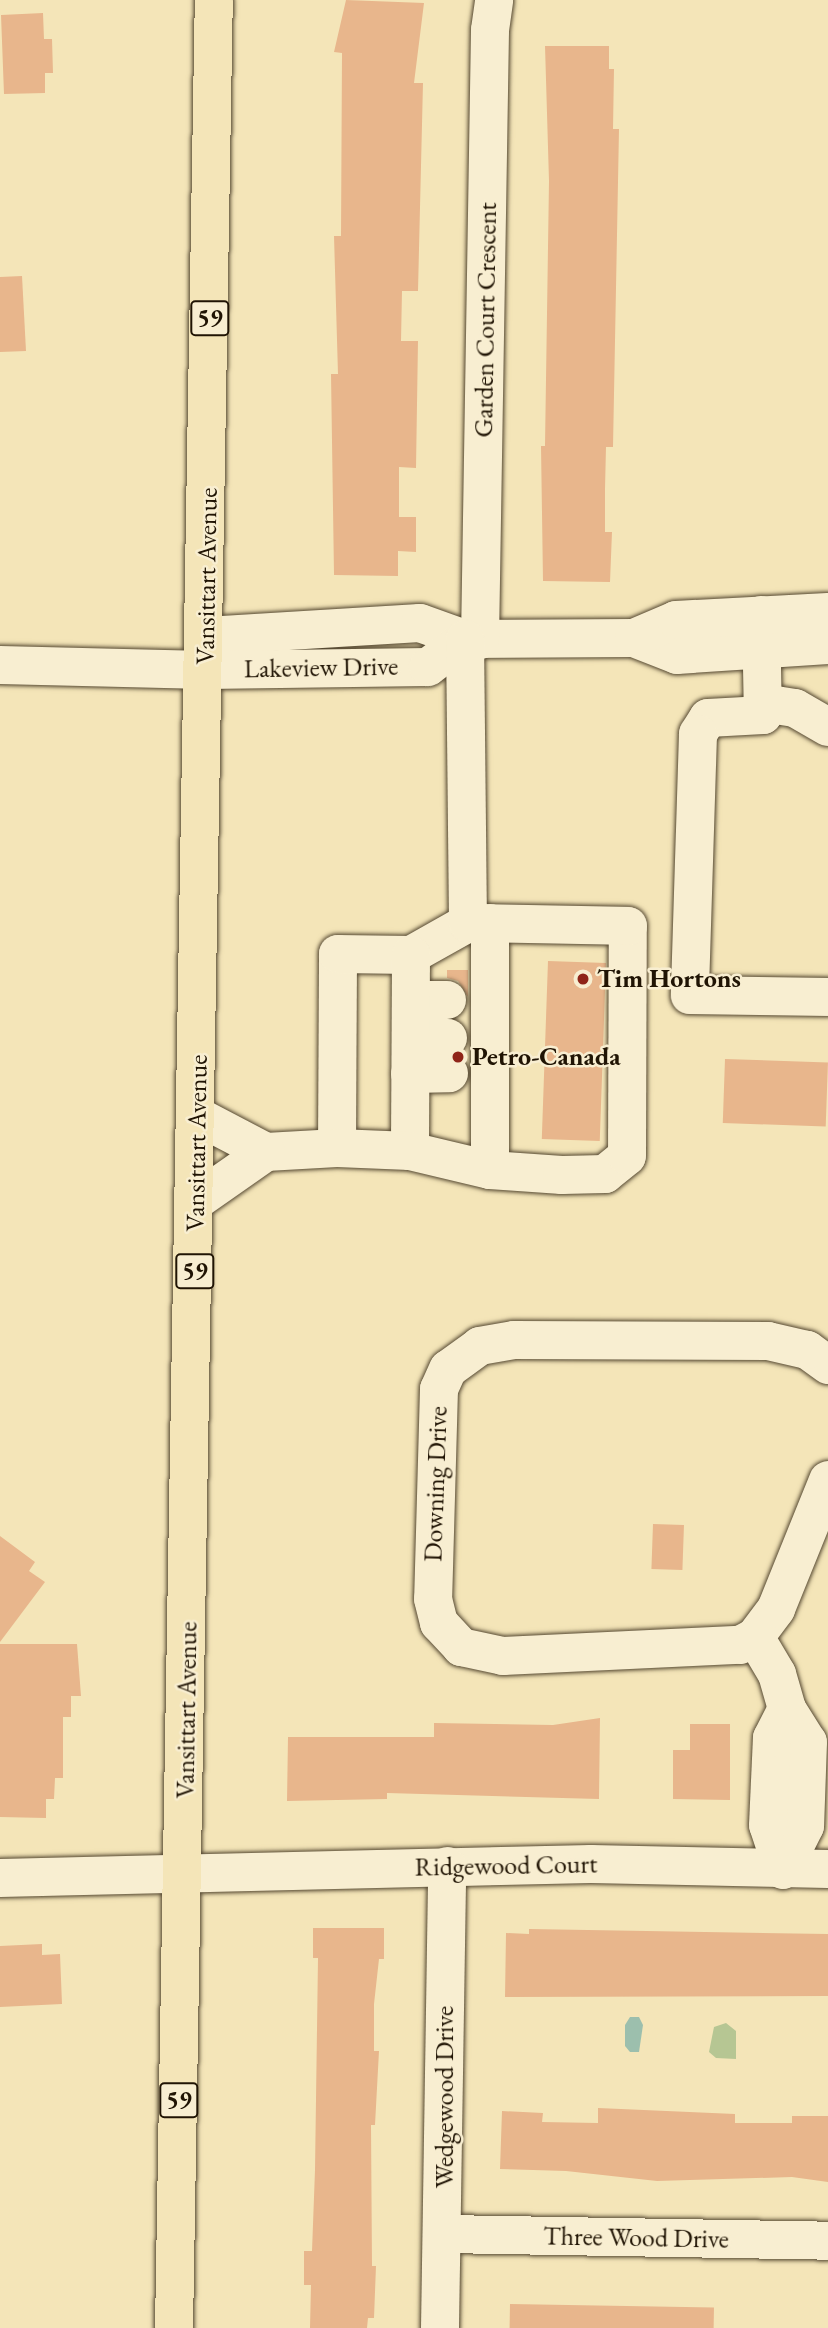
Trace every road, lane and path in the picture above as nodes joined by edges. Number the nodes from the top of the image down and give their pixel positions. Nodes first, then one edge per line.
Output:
1 (214, 0) edge
2 (495, 0) edge
3 (828, 612) edge
4 (761, 632) junction
5 (473, 639) junction
6 (828, 646) edge
7 (206, 653) junction
8 (0, 665) edge
9 (763, 703) junction
10 (828, 727) edge
11 (479, 923) junction
12 (411, 955) junction
13 (828, 997) edge
14 (455, 1000) junction
15 (456, 1056) junction
16 (197, 1116) junction
17 (337, 1147) junction
18 (410, 1151) junction
19 (266, 1152) junction
20 (490, 1170) junction
21 (196, 1201) junction
22 (828, 1365) edge
23 (828, 1480) edge
24 (755, 1637) junction
25 (447, 1866) junction
26 (828, 1869) edge
27 (783, 1870) junction
28 (184, 1872) junction
29 (0, 1878) edge
30 (444, 2234) junction
31 (828, 2241) edge
32 (174, 2328) edge
33 (440, 2328) edge

1 - 7 main road, Vansittart Avenue / 59
2 - 5 street, Garden Court Crescent
3 - 4 street
4 - 5 street
4 - 6 street
4 - 9 street
5 - 7 street, Lakeview Drive
5 - 11 street, Garden Court Crescent
7 - 8 street, Lakeview Drive
7 - 16 main road, Vansittart Avenue / 59
9 - 10 street
9 - 13 street
11 - 12 street
11 - 14 street, Garden Court Crescent
11 - 20 street
12 - 14 street
12 - 17 street
14 - 15 street
14 - 15 street
15 - 18 street
15 - 20 street
16 - 19 street
16 - 21 main road, Vansittart Avenue / 59
17 - 18 street
17 - 19 street
18 - 20 street
19 - 21 street
21 - 28 main road, Vansittart Avenue / 59
22 - 24 street, Downing Drive
23 - 24 street
24 - 27 street
25 - 27 street, Ridgewood Court
25 - 28 street, Ridgewood Court
25 - 30 street, Wedgewood Drive
26 - 27 street, Ridgewood Court
28 - 29 street, Ridgewood Court
28 - 32 main road, Vansittart Avenue / 59
30 - 31 street, Three Wood Drive
30 - 33 street, Wedgewood Drive

